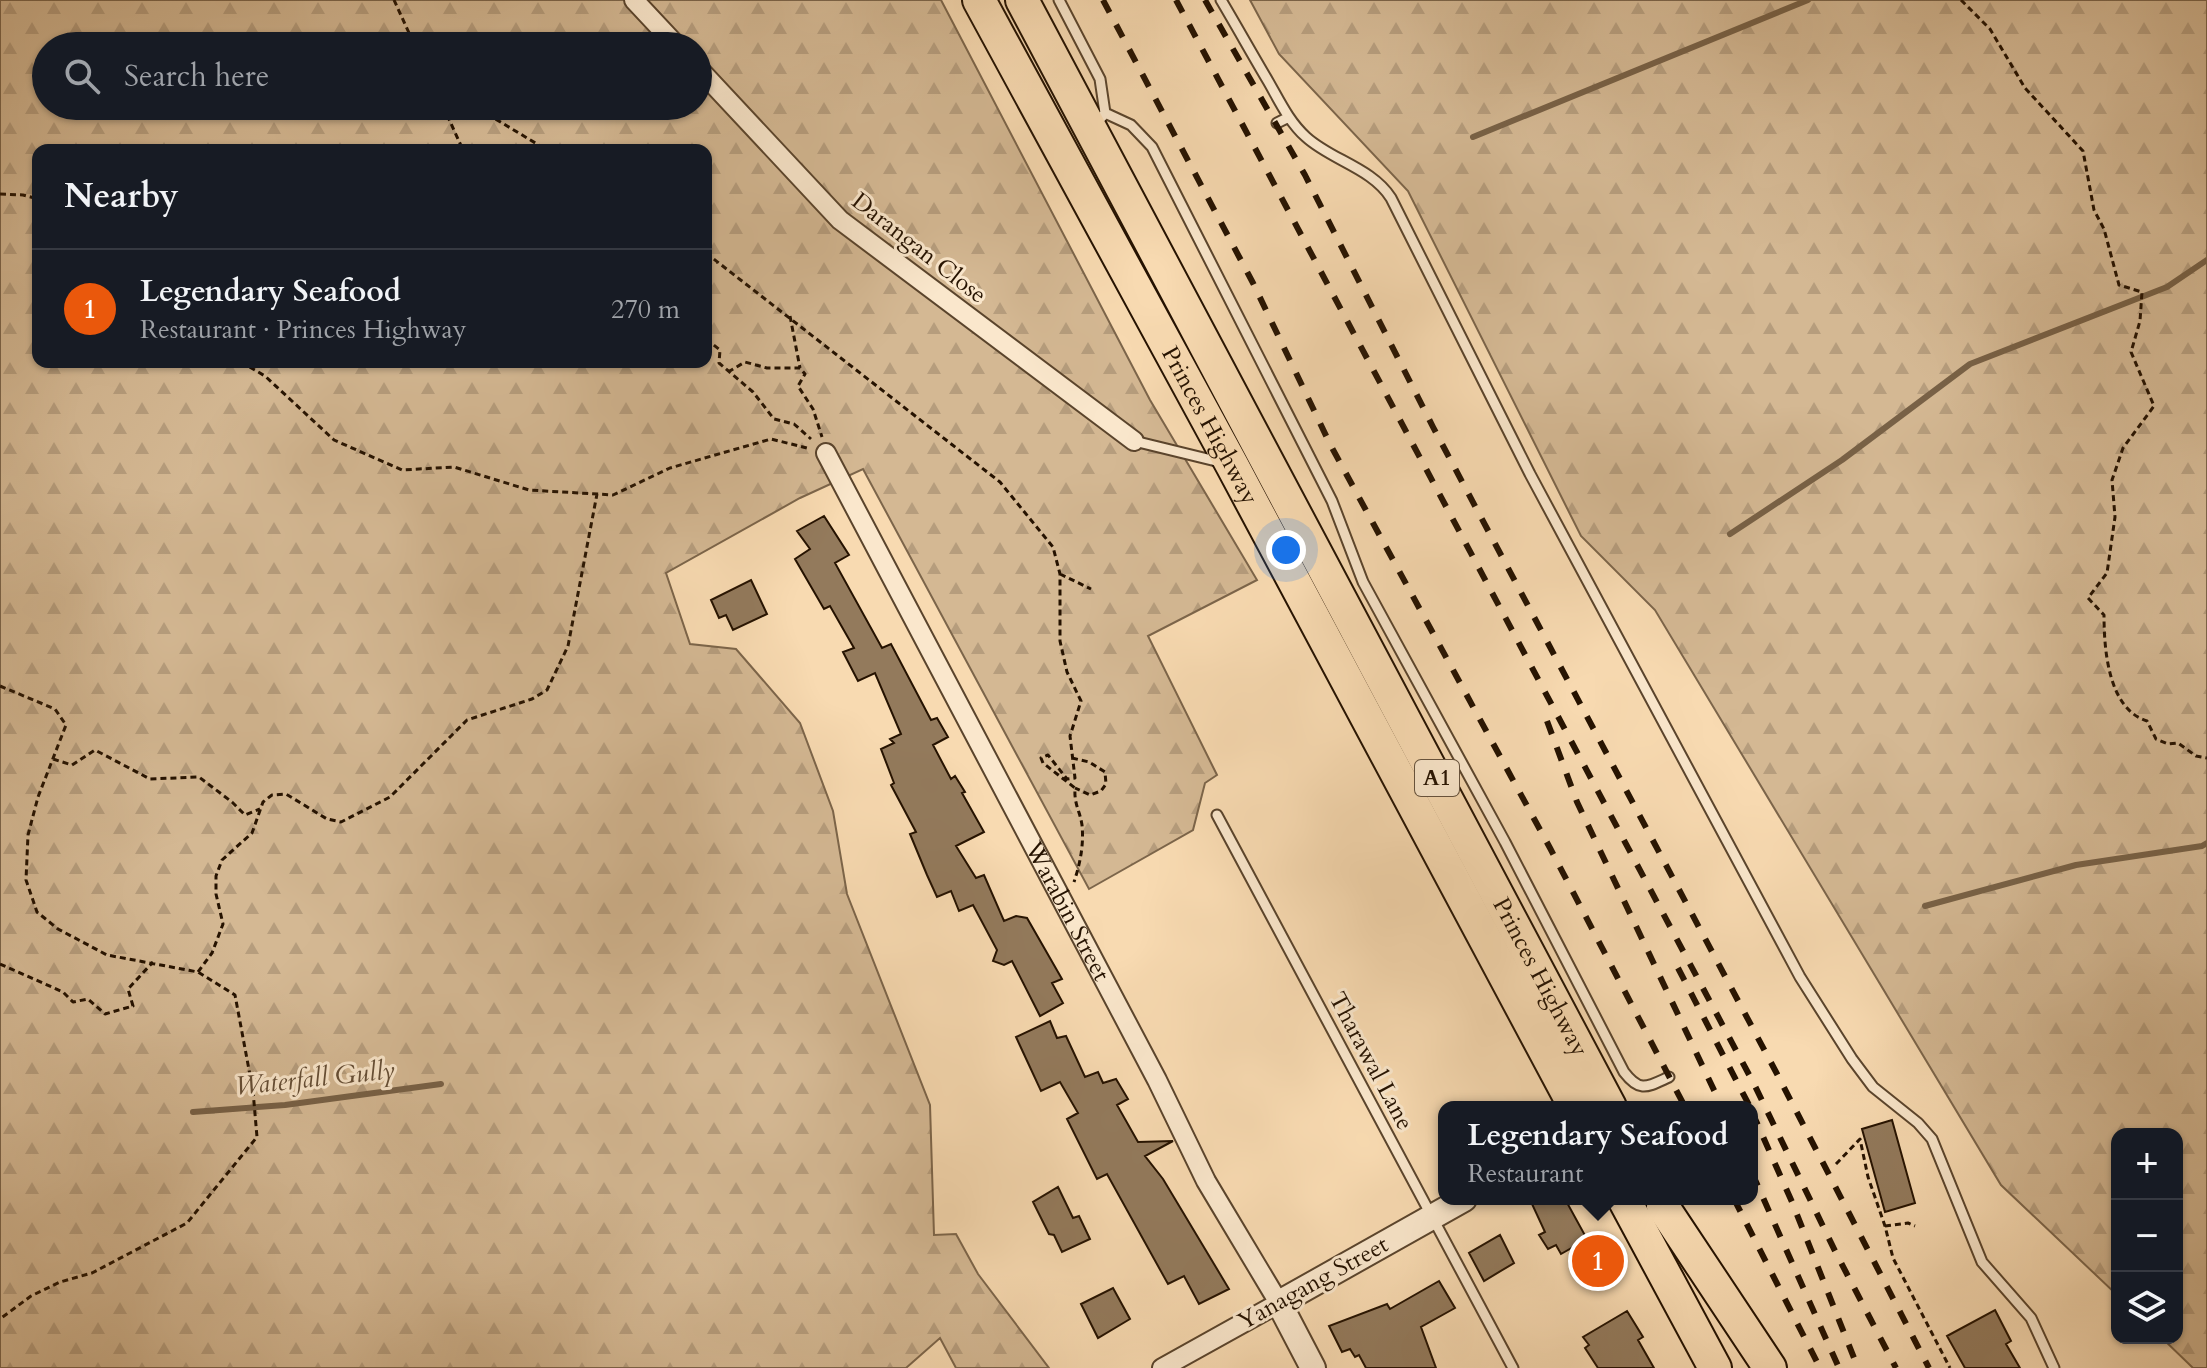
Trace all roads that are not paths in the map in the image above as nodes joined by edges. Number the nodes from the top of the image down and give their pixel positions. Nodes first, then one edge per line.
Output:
1 (634, 0) edge
2 (979, 0) edge
3 (1022, 0) edge
4 (1059, 0) edge
5 (1221, 0) edge
6 (664, 32) edge
7 (712, 83) edge
8 (1289, 117) junction
9 (1277, 123) dead end
10 (1082, 136) junction
11 (1134, 441) joint
12 (826, 453) road end
13 (1232, 465) junction
14 (1217, 815) dead end
15 (1669, 1077) dead end
16 (1572, 1101) edge
17 (1607, 1101) edge
18 (1453, 1205) edge
19 (1627, 1205) edge
20 (1662, 1205) edge
21 (1662, 1205) edge
22 (1432, 1216) junction
23 (1279, 1303) junction
24 (1162, 1368) edge
25 (1313, 1368) edge
26 (1513, 1368) edge
27 (1715, 1368) edge
28 (1750, 1368) edge
29 (1770, 1368) edge
30 (2054, 1368) edge

1 - 6 street
2 - 10 highway, Princes Highway / A1
3 - 10 highway, Princes Highway / A1
4 - 10 lane
5 - 8 lane
7 - 11 street, Darangan Close
8 - 9 lane
8 - 30 lane
10 - 13 highway, Princes Highway / A1
10 - 15 lane
10 - 17 highway, Princes Highway / A1
11 - 13 lane
12 - 23 street, Warabin Street
13 - 16 highway, Princes Highway / A1
14 - 22 lane, Tharawal Lane
18 - 22 street, Yanagang Street
19 - 27 highway
20 - 28 highway
21 - 29 highway
22 - 23 street, Yanagang Street
22 - 26 lane, Tharawal Lane
23 - 24 street, Yanagang Street
23 - 25 street, Warabin Street

